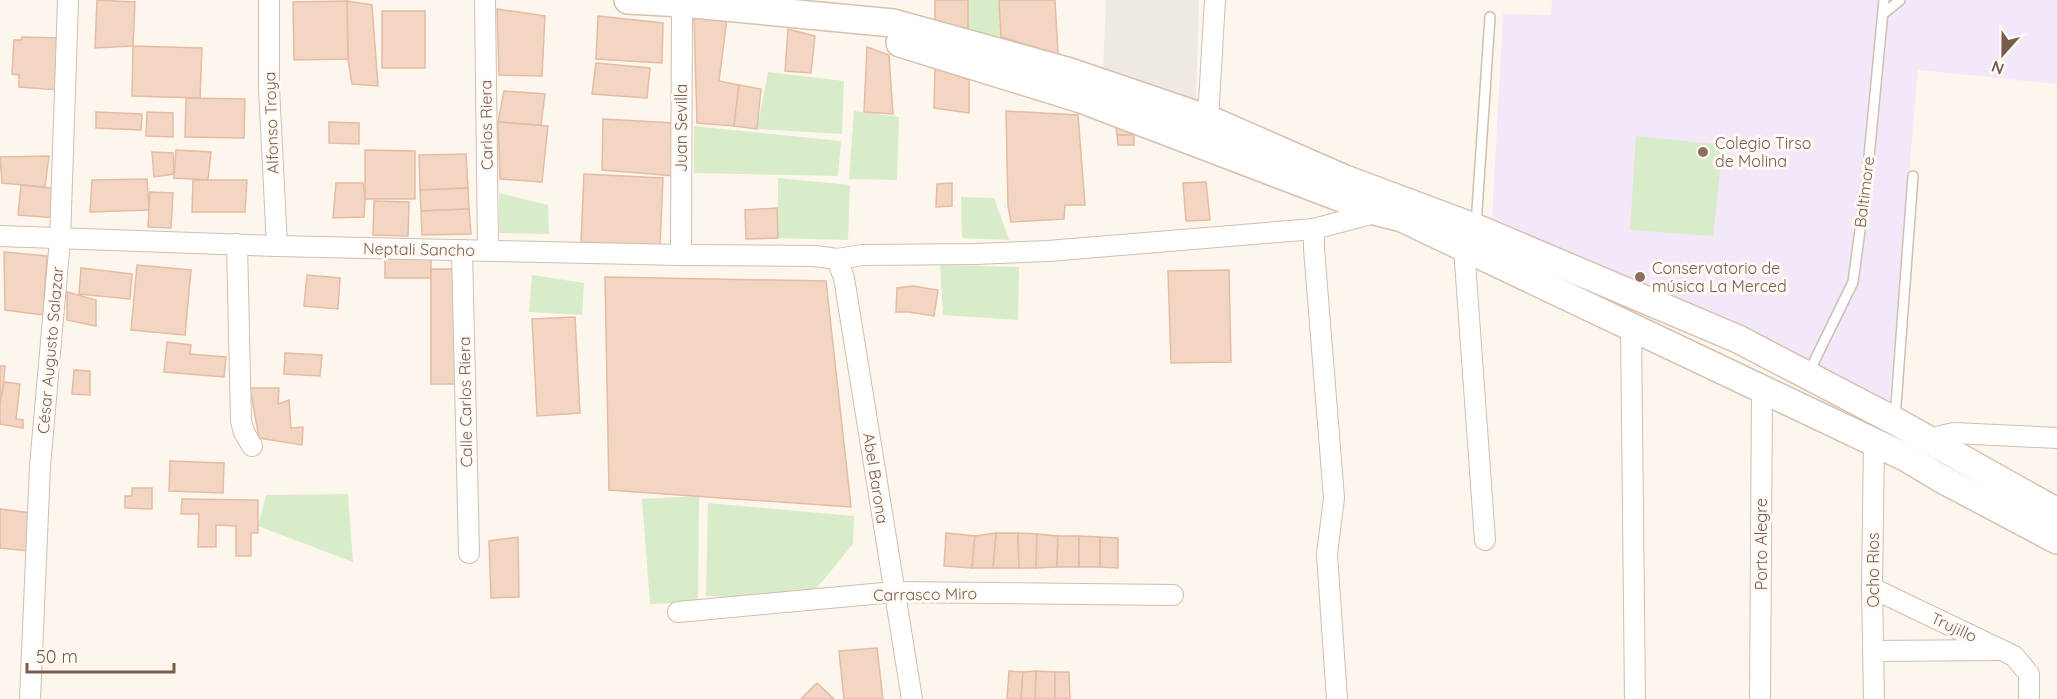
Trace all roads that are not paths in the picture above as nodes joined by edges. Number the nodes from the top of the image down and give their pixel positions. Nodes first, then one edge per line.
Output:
1 (68, 0) edge
2 (269, 0) edge
3 (485, 0) edge
4 (628, 0) edge
5 (1215, 0) edge
6 (1884, 0) edge
7 (1900, 0) edge
8 (682, 2) edge
9 (1883, 14) junction
10 (1490, 16) dead end
11 (822, 17) junction
12 (1208, 119) junction
13 (1913, 176) dead end
14 (1378, 212) junction
15 (1314, 229) junction
16 (0, 236) edge
17 (1470, 238) junction
18 (60, 240) junction
19 (237, 244) junction
20 (277, 246) junction
21 (462, 250) junction
22 (488, 250) junction
23 (681, 255) junction
24 (837, 259) junction
25 (1631, 328) junction
26 (1808, 374) junction
27 (1762, 389) junction
28 (1895, 421) junction
29 (2057, 438) edge
30 (1925, 439) junction
31 (1874, 441) junction
32 (252, 446) dead end
33 (1905, 457) junction
34 (2057, 512) edge
35 (1485, 540) dead end
36 (2057, 540) edge
37 (469, 554) dead end
38 (1872, 588) junction
39 (894, 592) junction
40 (1173, 595) dead end
41 (678, 612) dead end
42 (2004, 650) junction
43 (1874, 651) junction
44 (30, 699) edge
45 (912, 699) edge
46 (1337, 699) edge
47 (1635, 699) edge
48 (1760, 699) edge
49 (1874, 699) edge
50 (2029, 699) edge

1 - 18 street, César Augusto Salazar
2 - 20 street, Alfonso Troya
3 - 22 street, Carlos Riera
4 - 8 street
5 - 12 street
6 - 9 lane, Baltimore
7 - 9 lane
8 - 11 street
8 - 23 street, Juan Sevilla
9 - 26 lane, Baltimore
10 - 17 lane
11 - 12 street
11 - 14 street
12 - 17 street
13 - 28 lane
14 - 15 street, Neptali Sancho
14 - 17 street
15 - 24 street, Neptali Sancho
15 - 46 street
16 - 18 street, Neptali Sancho
17 - 25 street
17 - 26 street
17 - 35 street
18 - 19 street, Neptali Sancho
18 - 44 street, César Augusto Salazar
19 - 20 street, Neptali Sancho
19 - 32 street
20 - 21 street, Neptali Sancho
21 - 22 street, Neptali Sancho
21 - 37 street, Calle Carlos Riera
22 - 23 street, Neptali Sancho
23 - 24 street, Neptali Sancho
24 - 39 street, Abel Barona
25 - 27 street
25 - 47 street
26 - 28 street
27 - 31 street
27 - 48 street, Porto Alegre
28 - 30 street
29 - 30 street
30 - 33 street
30 - 34 street
31 - 33 street
31 - 38 street, Ocho Rios
33 - 36 street
38 - 42 street, Trujillo
38 - 43 street, Ocho Rios
39 - 40 street, Carrasco Miro
39 - 41 street, Carrasco Miro
39 - 45 street, Abel Barona
42 - 43 street
42 - 50 street, Trujillo
43 - 49 street, Ocho Rios

